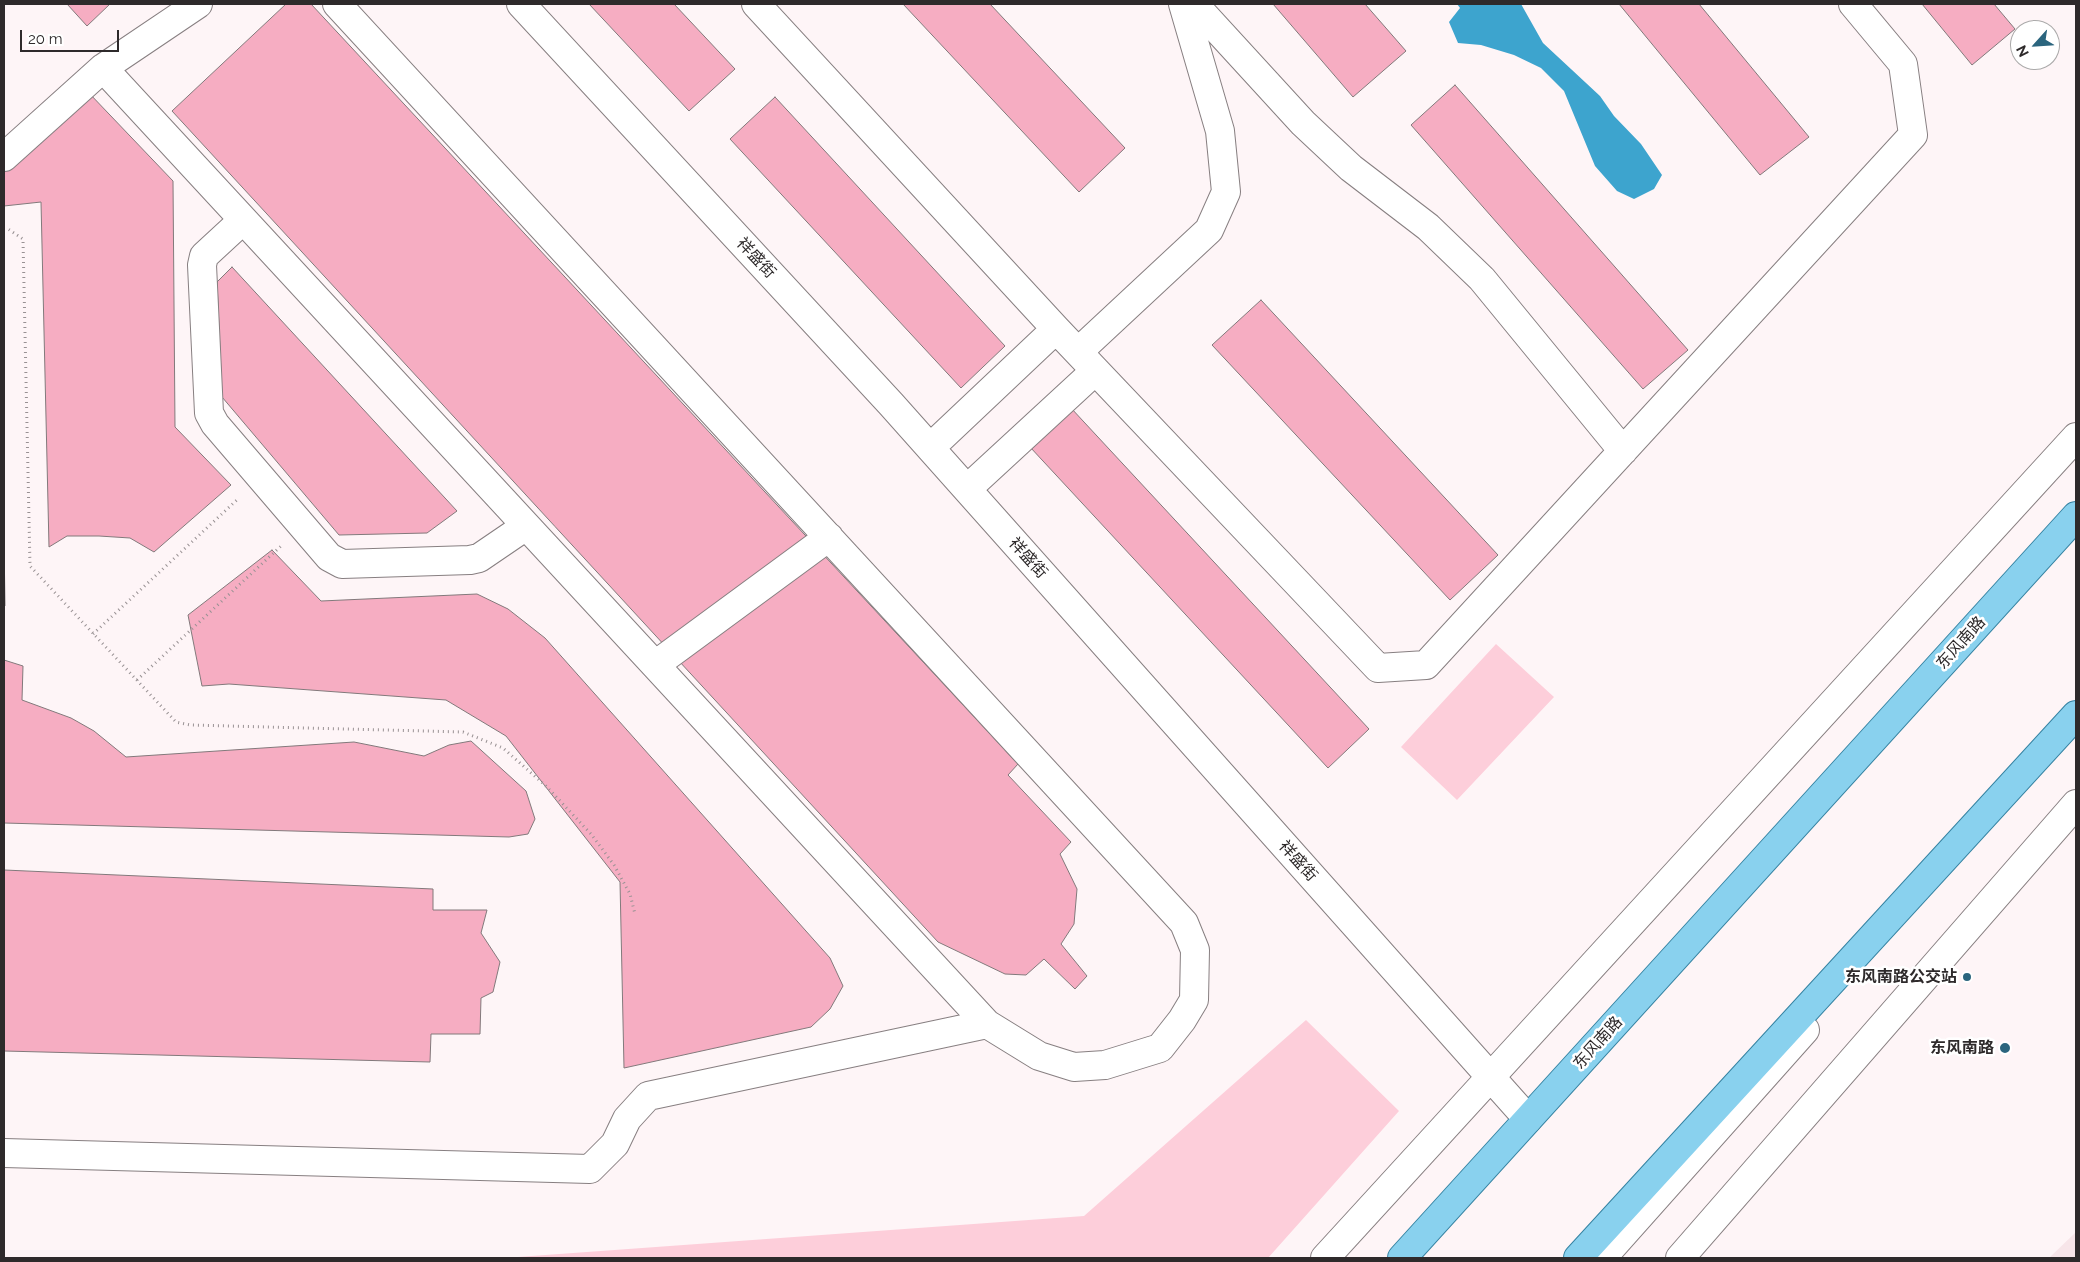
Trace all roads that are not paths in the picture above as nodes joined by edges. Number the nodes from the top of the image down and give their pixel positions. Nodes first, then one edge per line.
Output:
1 (198, 4) edge
2 (337, 4) edge
3 (521, 4) edge
4 (756, 4) edge
5 (1183, 4) edge
6 (1194, 4) edge
7 (1853, 4) edge
8 (103, 68) junction
9 (4, 157) edge
10 (243, 220) junction
11 (1056, 329) junction
12 (1086, 362) junction
13 (2076, 437) edge
14 (930, 448) junction
15 (1623, 451) junction
16 (967, 490) junction
17 (2076, 516) edge
18 (526, 526) junction
19 (829, 537) junction
20 (655, 665) junction
21 (2076, 715) edge
22 (2076, 720) edge
23 (2076, 804) edge
24 (987, 1024) junction
25 (1491, 1077) junction
26 (1528, 1119) junction
27 (4, 1153) edge
28 (1325, 1258) edge
29 (1402, 1258) edge
30 (1578, 1258) edge
31 (1602, 1258) edge
32 (1680, 1258) edge

1 - 8 street
2 - 19 street
3 - 14 street, 祥盛街
4 - 11 street
5 - 12 street
6 - 15 street
7 - 15 street
8 - 9 street
8 - 10 street
10 - 18 street
10 - 18 street
11 - 12 street
11 - 14 street
12 - 15 street
12 - 16 street
13 - 25 street
14 - 16 street, 祥盛街
16 - 25 street, 祥盛街
17 - 26 main road, 东风南路
18 - 20 street
19 - 20 street
19 - 24 street
20 - 24 street
21 - 30 main road
22 - 31 street
23 - 32 street
24 - 27 street
25 - 26 street, 祥盛街
25 - 28 street
26 - 29 main road, 东风南路

